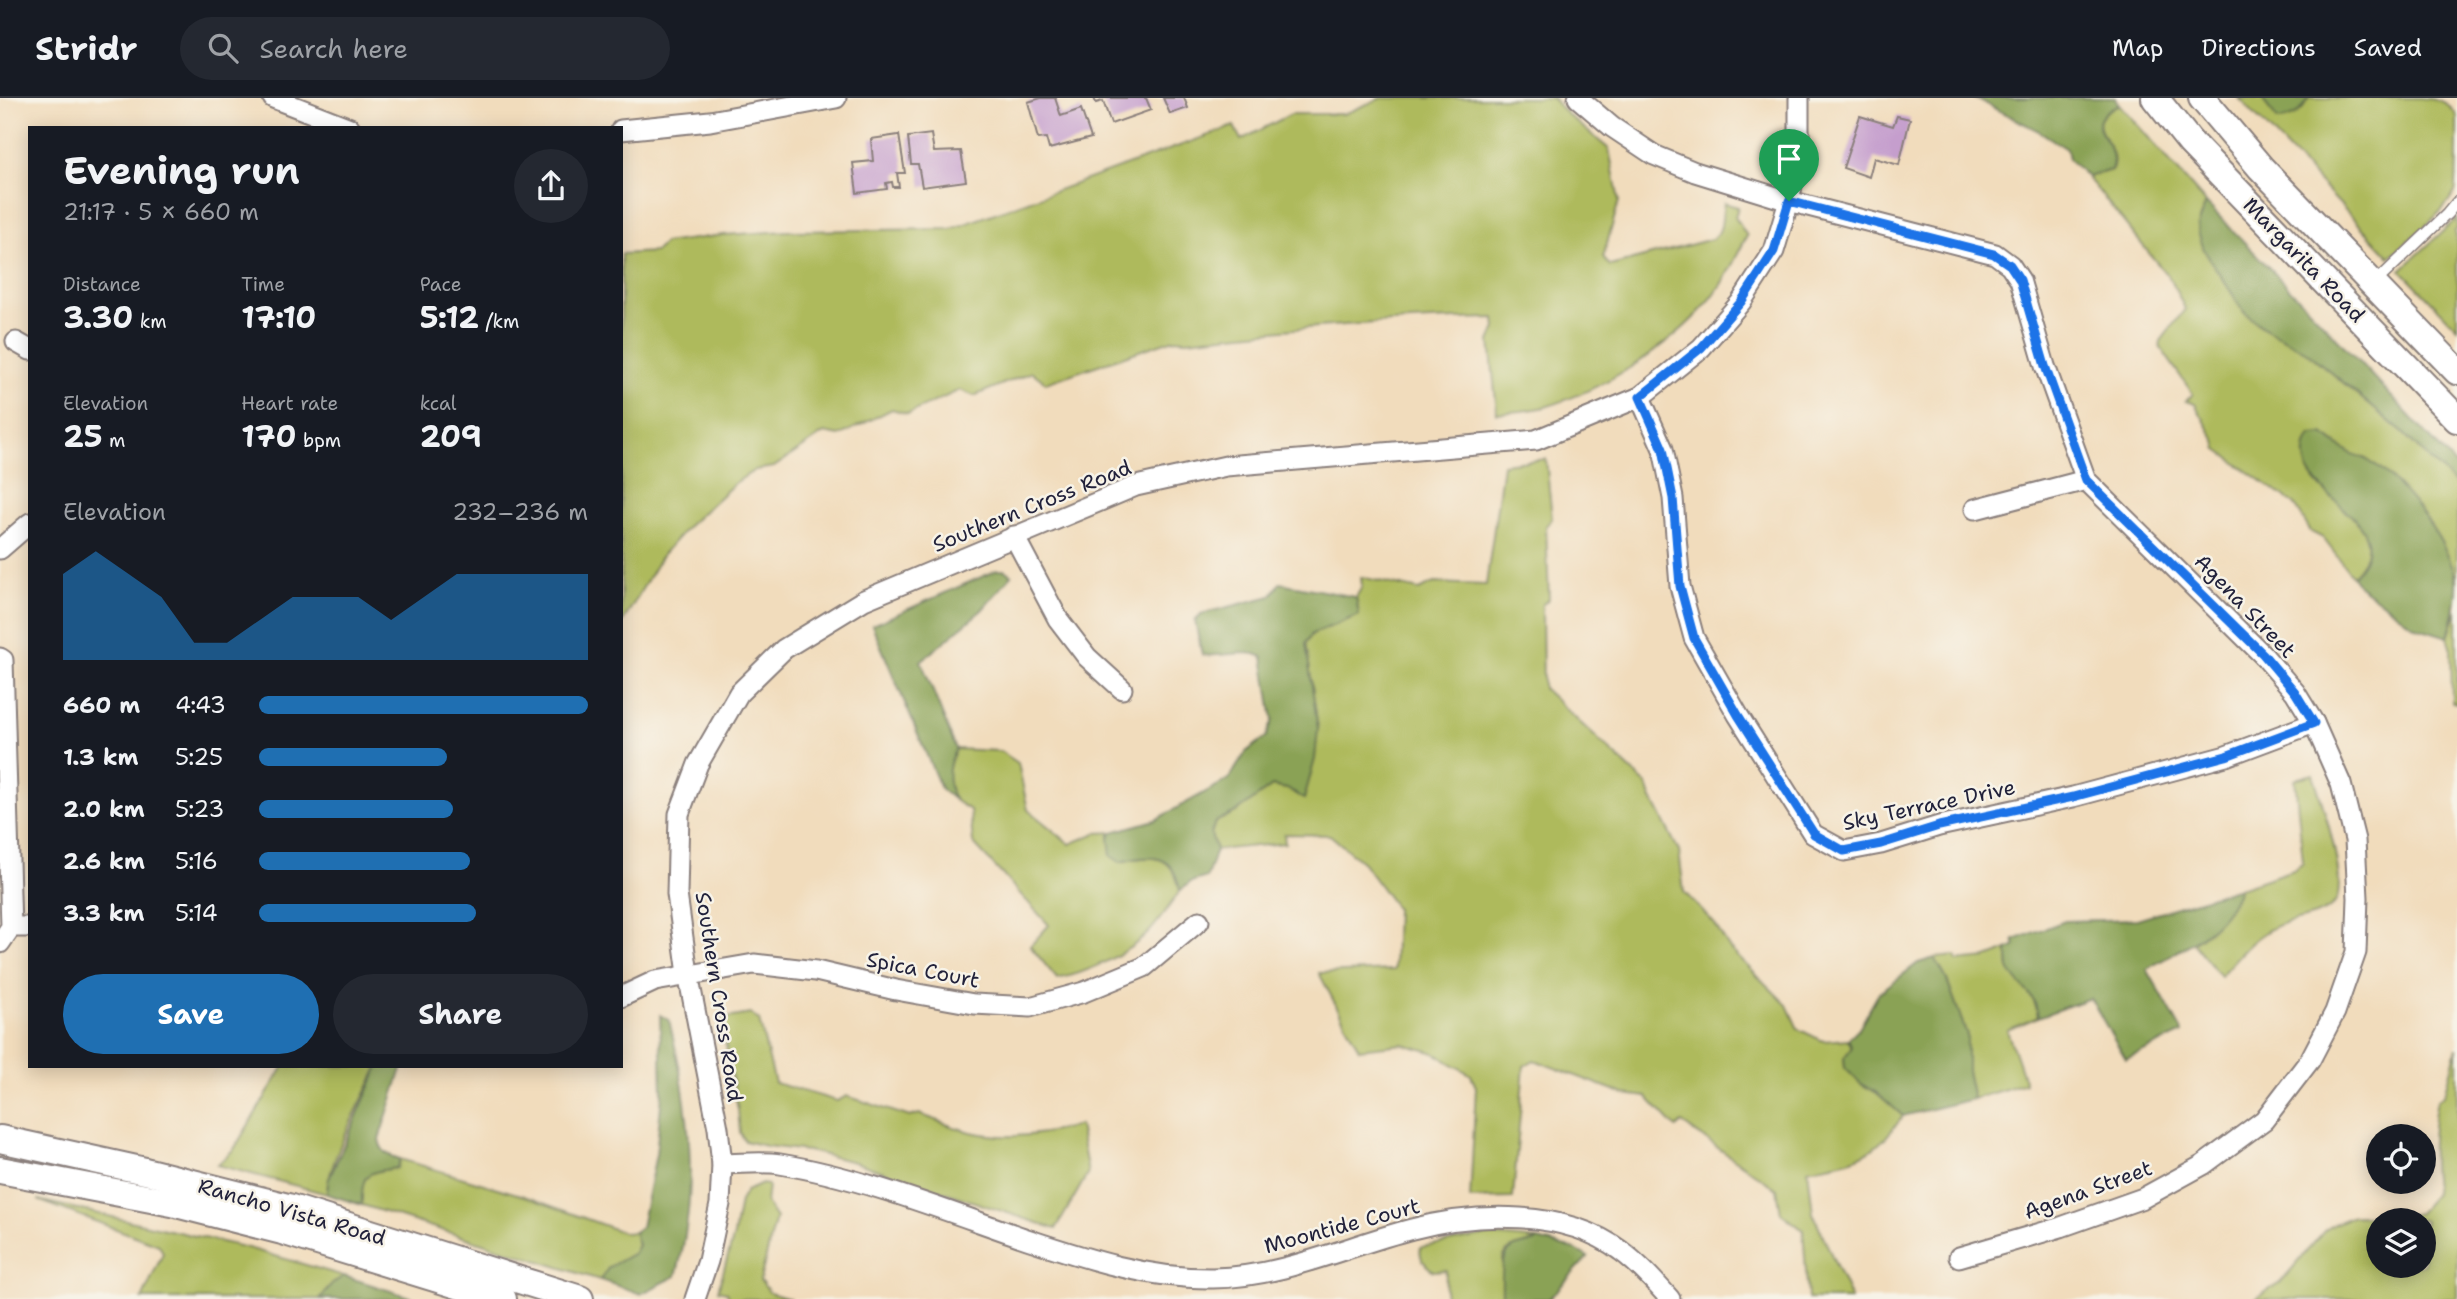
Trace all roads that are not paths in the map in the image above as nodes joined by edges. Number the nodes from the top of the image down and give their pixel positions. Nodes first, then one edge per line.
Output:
1 (273, 98) edge
2 (836, 98) edge
3 (1578, 98) edge
4 (1799, 98) edge
5 (2155, 98) edge
6 (2202, 98) edge
7 (342, 126) edge
8 (623, 130) edge
9 (1789, 201) junction
10 (2457, 202) edge
11 (2373, 284) junction
12 (2457, 371) edge
13 (1640, 397) junction
14 (2457, 419) edge
15 (2086, 480) junction
16 (1975, 509) dead end
17 (28, 525) edge
18 (1014, 536) junction
19 (0, 549) edge
20 (0, 658) edge
21 (1122, 689) dead end
22 (2314, 723) junction
23 (1199, 921) dead end
24 (14, 933) edge
25 (688, 974) junction
26 (623, 996) edge
27 (0, 1139) edge
28 (722, 1164) junction
29 (0, 1170) edge
30 (1959, 1257) dead end
31 (503, 1299) edge
32 (580, 1299) edge
33 (695, 1299) edge
34 (1670, 1299) edge

1 - 7 street
2 - 8 street
3 - 9 street, Agena Street
4 - 9 street, Southern Cross Road
5 - 14 main road, Margarita Road
6 - 11 main road, Margarita Road
9 - 13 street, Southern Cross Road
9 - 15 street, Agena Street
10 - 11 lane
11 - 12 main road, Margarita Road
13 - 18 street, Southern Cross Road
13 - 22 street, Sky Terrace Drive
15 - 16 street
15 - 22 street, Agena Street
17 - 19 street
18 - 21 street
18 - 25 street, Southern Cross Road
20 - 24 street
22 - 30 street, Agena Street
23 - 25 street, Spica Court
25 - 26 street, Spica Court
25 - 28 street, Southern Cross Road
27 - 32 main road, Rancho Vista Road
28 - 33 street, Southern Cross Road
28 - 34 street, Moontide Court
29 - 31 main road, Rancho Vista Road

